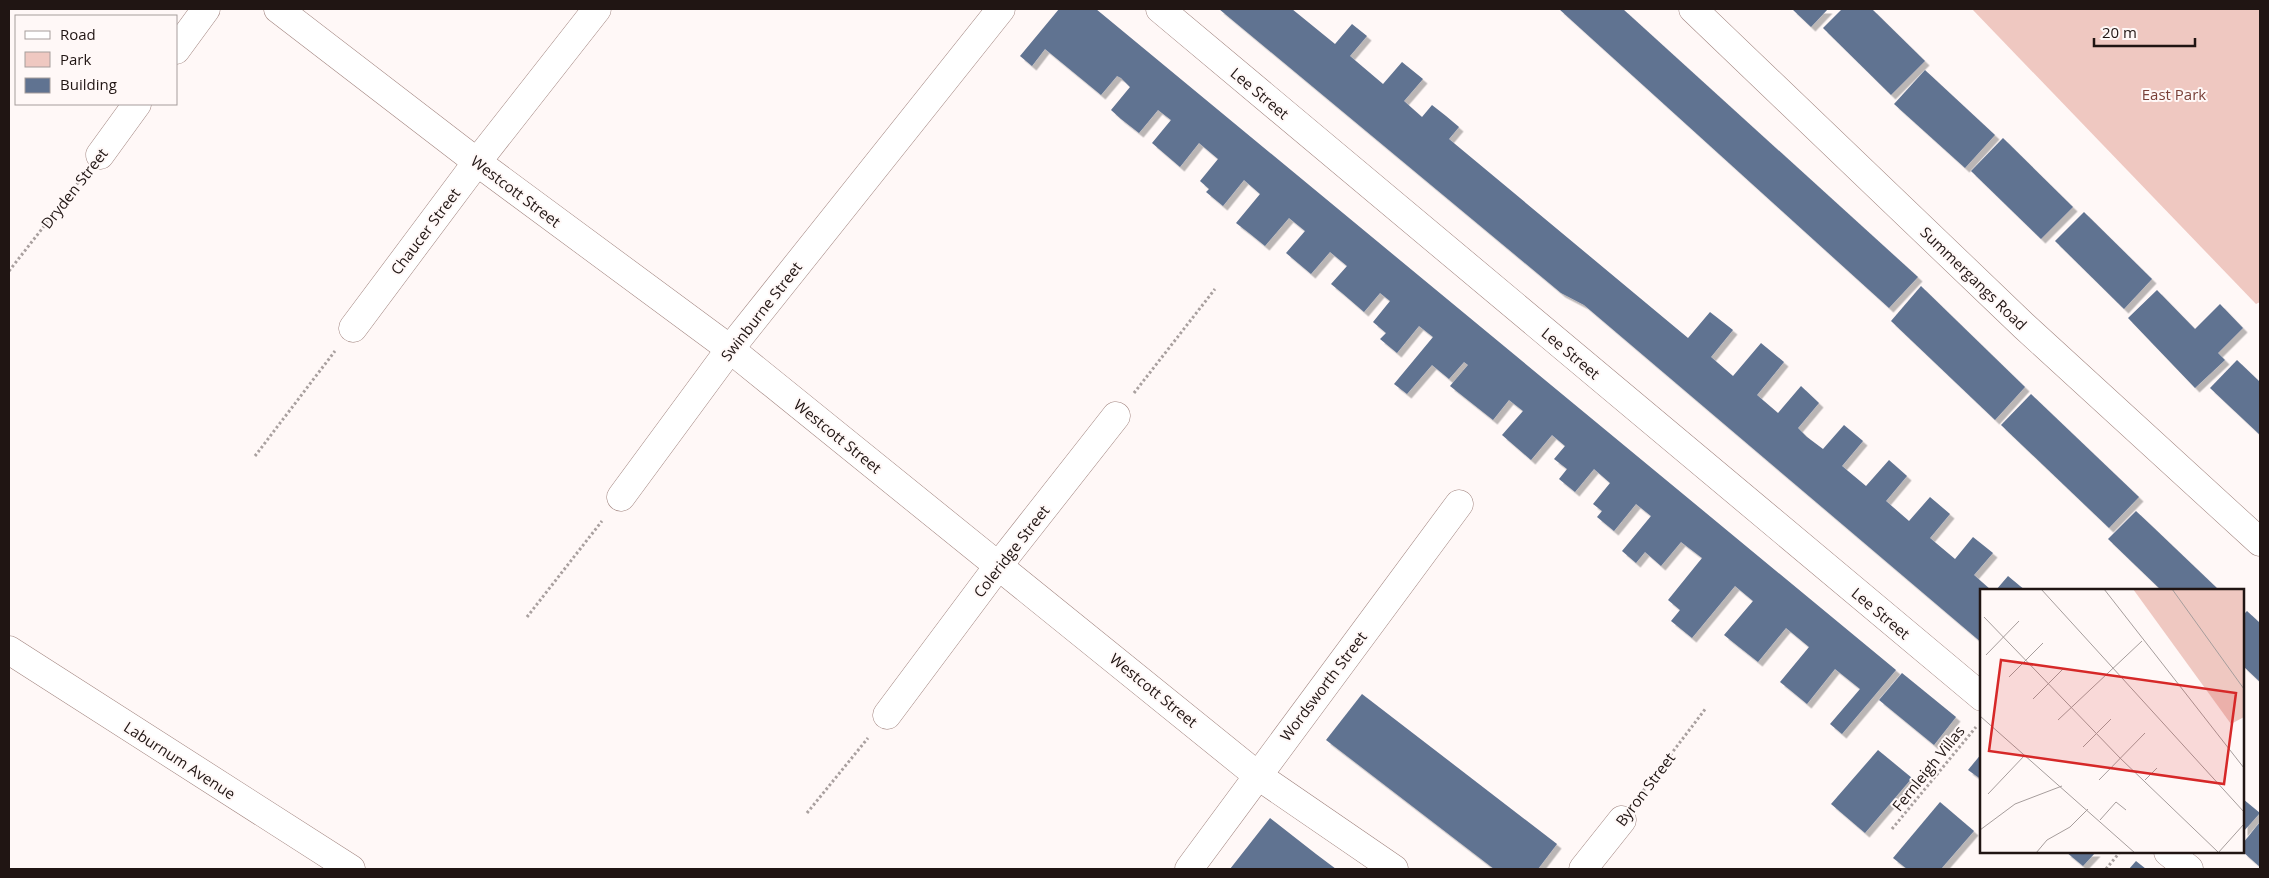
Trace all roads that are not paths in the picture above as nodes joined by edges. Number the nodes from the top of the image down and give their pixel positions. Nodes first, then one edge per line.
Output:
1 (206, 9) edge
2 (278, 9) edge
3 (597, 9) edge
4 (1001, 9) edge
5 (1160, 9) edge
6 (1693, 9) edge
7 (178, 47) edge
8 (136, 105) edge
9 (100, 154) road end
10 (476, 162) junction
11 (353, 328) road end
12 (730, 349) junction
13 (1116, 416) road end
14 (621, 497) road end
15 (1459, 504) dead end
16 (2260, 542) edge
17 (999, 565) junction
18 (9, 650) edge
19 (1980, 694) edge
20 (887, 715) road end
21 (1257, 775) junction
22 (1622, 820) road end
23 (2169, 853) edge
24 (351, 869) edge
25 (1189, 869) edge
26 (1394, 869) edge
27 (1583, 869) edge
28 (2189, 869) edge

1 - 7 street
2 - 10 street, Westcott Street
3 - 10 street, Chaucer Street
4 - 12 street, Swinburne Street
5 - 19 street, Lee Street
6 - 16 street, Summergangs Road
8 - 9 street, Dryden Street
10 - 11 street, Chaucer Street
10 - 12 street, Westcott Street
12 - 14 street, Swinburne Street
12 - 17 street, Westcott Street
13 - 17 street, Coleridge Street
15 - 21 street, Wordsworth Street
17 - 20 street, Coleridge Street
17 - 21 street, Westcott Street
18 - 24 street, Laburnum Avenue
21 - 25 street, Wordsworth Street
21 - 26 street, Westcott Street
22 - 27 street, Byron Street
23 - 28 street

